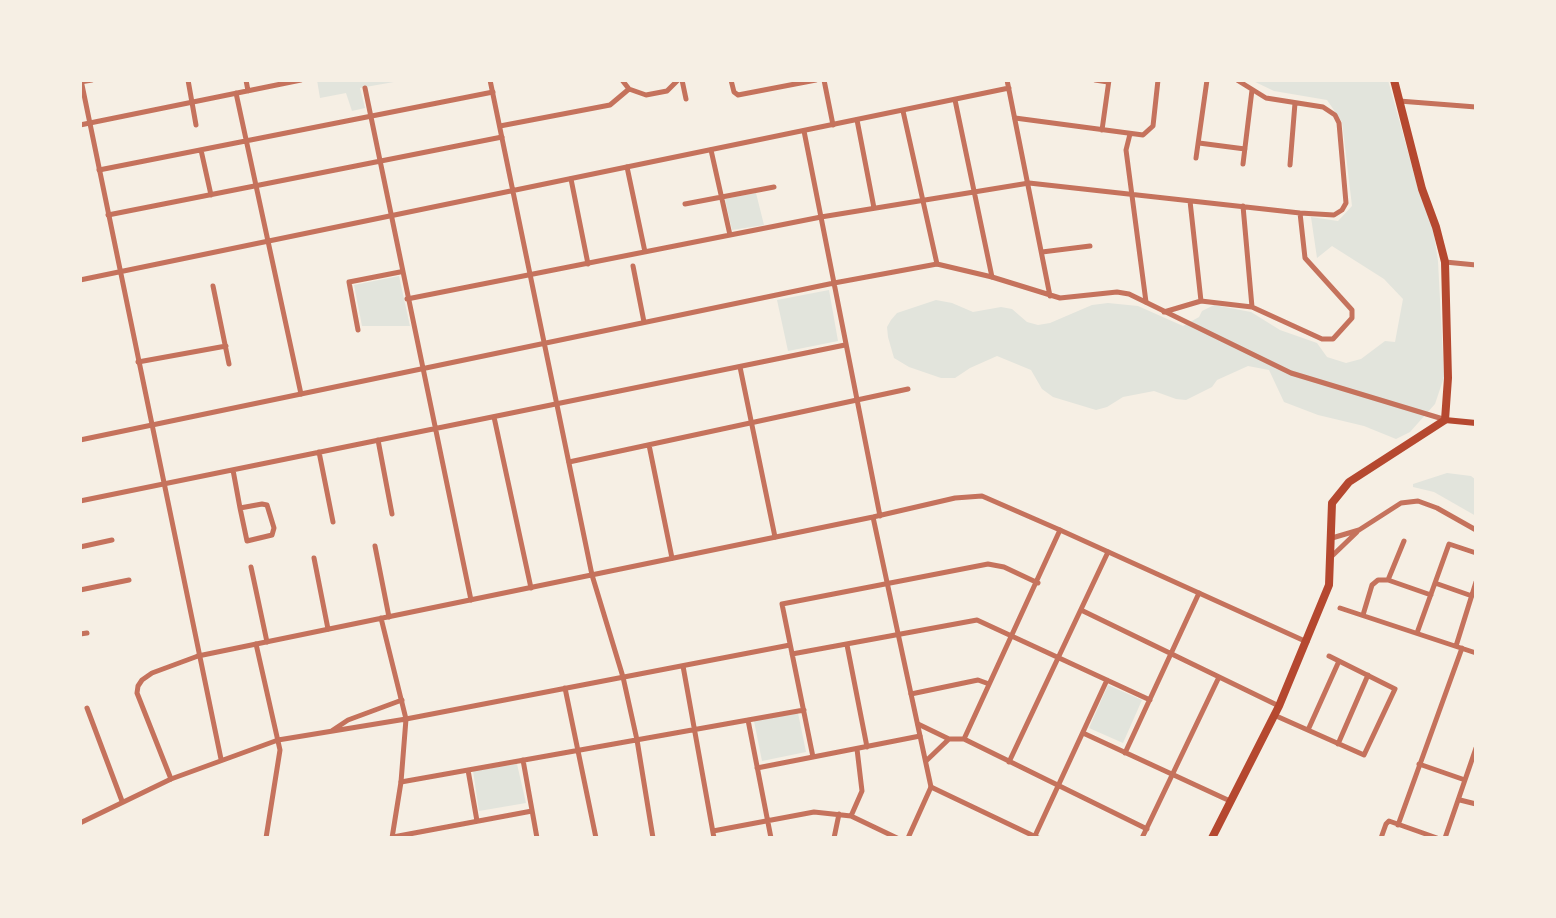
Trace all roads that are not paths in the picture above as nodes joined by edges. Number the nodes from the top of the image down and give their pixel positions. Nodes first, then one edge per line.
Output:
1 (92, 80) edge
2 (188, 80) edge
3 (246, 80) edge
4 (297, 80) edge
5 (490, 80) edge
6 (622, 80) edge
7 (680, 80) edge
8 (731, 80) edge
9 (816, 80) edge
10 (824, 80) edge
11 (1007, 80) edge
12 (1095, 80) edge
13 (1158, 80) edge
14 (1206, 80) edge
15 (1237, 80) edge
16 (1394, 80) edge
17 (1109, 81) edge
18 (81, 82) edge
19 (365, 88) dead end
20 (1009, 88) junction
21 (628, 89) junction
22 (1252, 90) junction
23 (248, 91) junction
24 (493, 92) junction
25 (236, 93) junction
26 (686, 99) dead end
27 (955, 100) junction
28 (1399, 101) junction
29 (192, 102) junction
30 (1295, 103) junction
31 (1476, 107) edge
32 (903, 111) junction
33 (371, 116) junction
34 (1015, 118) junction
35 (856, 120) junction
36 (90, 123) junction
37 (80, 125) edge
38 (196, 125) dead end
39 (833, 125) junction
40 (500, 126) junction
41 (1102, 130) junction
42 (804, 131) junction
43 (1130, 134) junction
44 (502, 137) junction
45 (246, 141) junction
46 (1198, 143) junction
47 (1245, 149) junction
48 (201, 150) junction
49 (711, 150) junction
50 (1196, 158) dead end
51 (380, 161) junction
52 (1244, 164) dead end
53 (1290, 165) dead end
54 (627, 167) junction
55 (99, 170) junction
56 (571, 179) junction
57 (1029, 182) junction
58 (256, 186) junction
59 (774, 187) dead end
60 (513, 190) junction
61 (974, 192) junction
62 (1133, 194) junction
63 (211, 195) junction
64 (722, 197) junction
65 (923, 200) junction
66 (1190, 202) junction
67 (684, 204) dead end
68 (1243, 206) junction
69 (874, 208) junction
70 (1300, 214) junction
71 (108, 215) junction
72 (392, 216) junction
73 (820, 218) junction
74 (730, 236) junction
75 (268, 241) junction
76 (1090, 246) dead end
77 (645, 252) junction
78 (1042, 252) junction
79 (1445, 262) junction
80 (588, 264) junction
81 (937, 264) junction
82 (1476, 265) edge
83 (633, 266) dead end
84 (120, 271) junction
85 (402, 272) junction
86 (530, 275) junction
87 (992, 277) junction
88 (80, 280) edge
89 (834, 283) junction
90 (213, 286) dead end
91 (1050, 296) junction
92 (408, 299) junction
93 (1201, 301) junction
94 (1146, 302) junction
95 (1252, 307) junction
96 (1164, 312) junction
97 (644, 322) junction
98 (358, 330) dead end
99 (544, 343) junction
100 (845, 345) junction
101 (226, 346) junction
102 (138, 362) junction
103 (229, 364) dead end
104 (740, 366) junction
105 (422, 369) junction
106 (908, 389) dead end
107 (301, 394) junction
108 (856, 400) junction
109 (557, 404) junction
110 (494, 416) junction
111 (1445, 420) junction
112 (752, 422) junction
113 (1476, 423) edge
114 (151, 426) junction
115 (435, 429) junction
116 (80, 440) edge
117 (378, 440) junction
118 (649, 445) junction
119 (319, 452) junction
120 (569, 462) junction
121 (233, 470) junction
122 (163, 484) junction
123 (80, 501) edge
124 (240, 508) junction
125 (392, 514) dead end
126 (876, 516) junction
127 (333, 522) dead end
128 (1060, 530) junction
129 (1359, 530) junction
130 (1476, 530) edge
131 (775, 537) junction
132 (1330, 539) junction
133 (112, 540) dead end
134 (1404, 541) dead end
135 (375, 546) dead end
136 (80, 547) edge
137 (1109, 552) junction
138 (1476, 553) edge
139 (314, 558) dead end
140 (672, 558) junction
141 (1330, 558) junction
142 (251, 567) dead end
143 (592, 575) junction
144 (129, 580) dead end
145 (1388, 580) junction
146 (1476, 582) edge
147 (1038, 583) junction
148 (1435, 583) junction
149 (889, 585) junction
150 (531, 588) junction
151 (80, 590) edge
152 (1199, 593) junction
153 (1431, 595) junction
154 (1472, 596) junction
155 (471, 600) junction
156 (1340, 608) dead end
157 (1081, 610) junction
158 (1362, 615) junction
159 (385, 618) junction
160 (328, 629) junction
161 (1417, 633) junction
162 (899, 635) junction
163 (1012, 636) junction
164 (267, 642) junction
165 (1307, 642) junction
166 (256, 644) junction
167 (847, 644) junction
168 (790, 645) junction
169 (1459, 647) junction
170 (1171, 653) junction
171 (1476, 653) edge
172 (792, 654) junction
173 (198, 656) junction
174 (1328, 656) dead end
175 (1058, 658) junction
176 (1339, 661) junction
177 (682, 666) junction
178 (1368, 676) junction
179 (623, 677) junction
180 (1219, 677) junction
181 (1107, 680) junction
182 (989, 684) junction
183 (565, 688) junction
184 (912, 694) junction
185 (402, 700) junction
186 (1150, 700) junction
187 (87, 708) dead end
188 (804, 710) junction
189 (1277, 710) junction
190 (406, 719) junction
191 (748, 720) junction
192 (918, 724) junction
193 (694, 729) junction
194 (332, 730) junction
195 (1308, 730) junction
196 (1083, 733) junction
197 (920, 736) junction
198 (949, 739) junction
199 (278, 740) junction
200 (637, 740) junction
201 (964, 740) junction
202 (1338, 744) junction
203 (866, 747) junction
204 (857, 749) junction
205 (578, 750) junction
206 (1125, 752) junction
207 (1475, 753) edge
208 (813, 757) junction
209 (221, 759) junction
210 (523, 760) junction
211 (926, 761) junction
212 (1009, 762) junction
213 (1420, 764) junction
214 (757, 768) junction
215 (468, 770) junction
216 (1172, 774) junction
217 (171, 779) junction
218 (1465, 780) junction
219 (401, 782) junction
220 (1058, 786) junction
221 (932, 787) junction
222 (1459, 799) junction
223 (122, 801) junction
224 (1231, 801) junction
225 (1476, 804) edge
226 (532, 812) junction
227 (839, 814) junction
228 (851, 816) junction
229 (768, 821) junction
230 (477, 822) junction
231 (80, 823) edge
232 (1398, 824) junction
233 (1147, 829) junction
234 (714, 834) edge
235 (266, 838) edge
236 (392, 838) edge
237 (537, 838) edge
238 (596, 838) edge
239 (652, 838) edge
240 (771, 838) edge
241 (834, 838) edge
242 (897, 838) edge
243 (908, 838) edge
244 (1036, 838) edge
245 (1142, 838) edge
246 (1212, 838) edge
247 (1381, 838) edge
248 (1437, 838) edge
249 (1445, 838) edge

1 - 18 street
2 - 29 street
3 - 23 street
4 - 23 street
5 - 24 street
6 - 21 street
7 - 21 street
7 - 26 street
8 - 9 street
10 - 39 street
11 - 20 street
12 - 17 street
13 - 43 street
14 - 46 street
15 - 22 street
16 - 28 main road
17 - 41 street
18 - 36 street
19 - 33 street
20 - 27 street
20 - 34 street
21 - 40 street
22 - 30 street
22 - 47 street
23 - 25 street
24 - 33 street
24 - 40 street
25 - 29 street
25 - 45 street
27 - 32 street
27 - 61 street
28 - 31 street
28 - 79 main road
29 - 36 street
29 - 38 street
30 - 53 street
30 - 70 street
32 - 35 street
32 - 65 street
33 - 45 street
33 - 51 street
34 - 41 street
34 - 57 street
35 - 39 street
35 - 69 street
36 - 37 street
36 - 55 street
39 - 42 street
40 - 44 street
41 - 43 street
42 - 49 street
42 - 73 street
43 - 62 street
44 - 51 street
44 - 60 street
45 - 48 street
45 - 58 street
46 - 47 street
46 - 50 street
47 - 52 street
48 - 55 street
48 - 63 street
49 - 54 street
49 - 64 street
51 - 58 street
51 - 72 street
54 - 56 street
54 - 77 street
55 - 71 street
56 - 60 street
56 - 80 street
57 - 61 street
57 - 62 street
57 - 78 street
58 - 63 street
58 - 75 street
59 - 64 street
60 - 72 street
60 - 86 street
61 - 65 street
61 - 87 street
62 - 66 street
62 - 94 street
63 - 71 street
64 - 67 street
64 - 74 street
65 - 69 street
65 - 81 street
66 - 68 street
66 - 93 street
68 - 70 street
68 - 95 street
69 - 73 street
70 - 95 street
71 - 84 street
72 - 75 street
72 - 85 street
73 - 74 street
73 - 89 street
74 - 77 street
75 - 84 street
75 - 107 street
76 - 78 street
77 - 80 street
78 - 91 street
79 - 82 street
79 - 111 main road
80 - 86 street
81 - 87 street
81 - 89 street
83 - 97 street
84 - 88 street
84 - 102 street
85 - 92 street
85 - 98 street
86 - 92 street
86 - 99 street
87 - 91 street
89 - 97 street
89 - 100 street
90 - 101 street
91 - 94 street
92 - 105 street
93 - 95 street
93 - 96 street
94 - 96 street
96 - 111 street
97 - 99 street
99 - 105 street
99 - 109 street
100 - 104 street
100 - 108 street
101 - 102 street
101 - 103 street
102 - 114 street
104 - 109 street
104 - 112 street
105 - 107 street
105 - 115 street
106 - 108 street
107 - 114 street
108 - 112 street
108 - 126 street
109 - 110 street
109 - 120 street
110 - 115 street
110 - 150 street
111 - 113 main road
111 - 132 main road
112 - 118 street
112 - 131 street
114 - 116 street
114 - 122 street
115 - 117 street
115 - 155 street
117 - 119 street
117 - 125 street
118 - 120 street
118 - 140 street
119 - 121 street
119 - 127 street
120 - 143 street
121 - 122 street
121 - 124 street
122 - 123 street
122 - 173 street
124 - 124 street
126 - 128 street
126 - 131 street
126 - 149 street
128 - 137 street
128 - 147 street
129 - 130 street
129 - 132 street
129 - 141 street
131 - 140 street
132 - 141 main road
133 - 136 street
134 - 145 street
135 - 159 street
137 - 152 street
137 - 157 street
138 - 148 street
139 - 160 street
140 - 143 street
141 - 165 main road
142 - 164 street
143 - 150 street
143 - 179 street
144 - 151 street
145 - 153 street
145 - 158 street
146 - 154 street
147 - 149 street
147 - 163 street
148 - 153 street
148 - 154 street
149 - 162 street
149 - 168 street
150 - 155 street
152 - 165 street
152 - 170 street
153 - 161 street
154 - 169 street
155 - 159 street
156 - 158 street
157 - 170 street
157 - 175 street
158 - 161 street
159 - 160 street
159 - 185 street
160 - 164 street
161 - 169 street
162 - 163 street
162 - 167 street
162 - 184 street
163 - 175 street
163 - 182 street
164 - 166 street
165 - 189 main road
166 - 173 street
166 - 199 street
167 - 172 street
167 - 203 street
168 - 172 street
168 - 177 street
169 - 171 street
169 - 213 street
170 - 180 street
170 - 186 street
172 - 188 street
173 - 209 street
173 - 217 street
174 - 176 street
175 - 181 street
175 - 212 street
176 - 178 street
176 - 195 street
177 - 179 street
177 - 193 street
178 - 202 street
178 - 202 street
179 - 183 street
179 - 200 street
180 - 189 street
180 - 216 street
181 - 186 street
181 - 196 street
182 - 184 street
182 - 201 street
183 - 190 street
183 - 205 street
184 - 192 street
185 - 190 street
185 - 194 street
186 - 206 street
187 - 223 street
188 - 191 street
188 - 208 street
189 - 195 street
189 - 224 main road
190 - 194 street
190 - 219 street
191 - 193 street
191 - 214 street
192 - 197 street
192 - 198 street
193 - 200 street
193 - 234 street
194 - 199 street
195 - 202 street
196 - 206 street
196 - 220 street
197 - 203 street
197 - 211 street
198 - 201 street
198 - 211 street
199 - 209 street
199 - 235 street
200 - 205 street
200 - 239 street
201 - 212 street
203 - 204 street
204 - 208 street
204 - 228 street
205 - 210 street
205 - 238 street
206 - 216 street
207 - 218 street
208 - 214 street
209 - 217 street
210 - 215 street
210 - 226 street
211 - 221 street
212 - 220 street
213 - 218 street
213 - 232 street
214 - 229 street
215 - 219 street
215 - 230 street
216 - 224 street
216 - 233 street
217 - 223 street
218 - 222 street
219 - 236 street
220 - 233 street
220 - 244 street
221 - 243 street
221 - 244 street
222 - 225 street
222 - 249 street
223 - 231 street
224 - 246 main road
226 - 230 street
226 - 237 street
227 - 228 street
227 - 229 street
227 - 241 street
228 - 242 street
229 - 234 street
229 - 240 street
230 - 236 street
232 - 247 street
232 - 248 street
233 - 245 street

